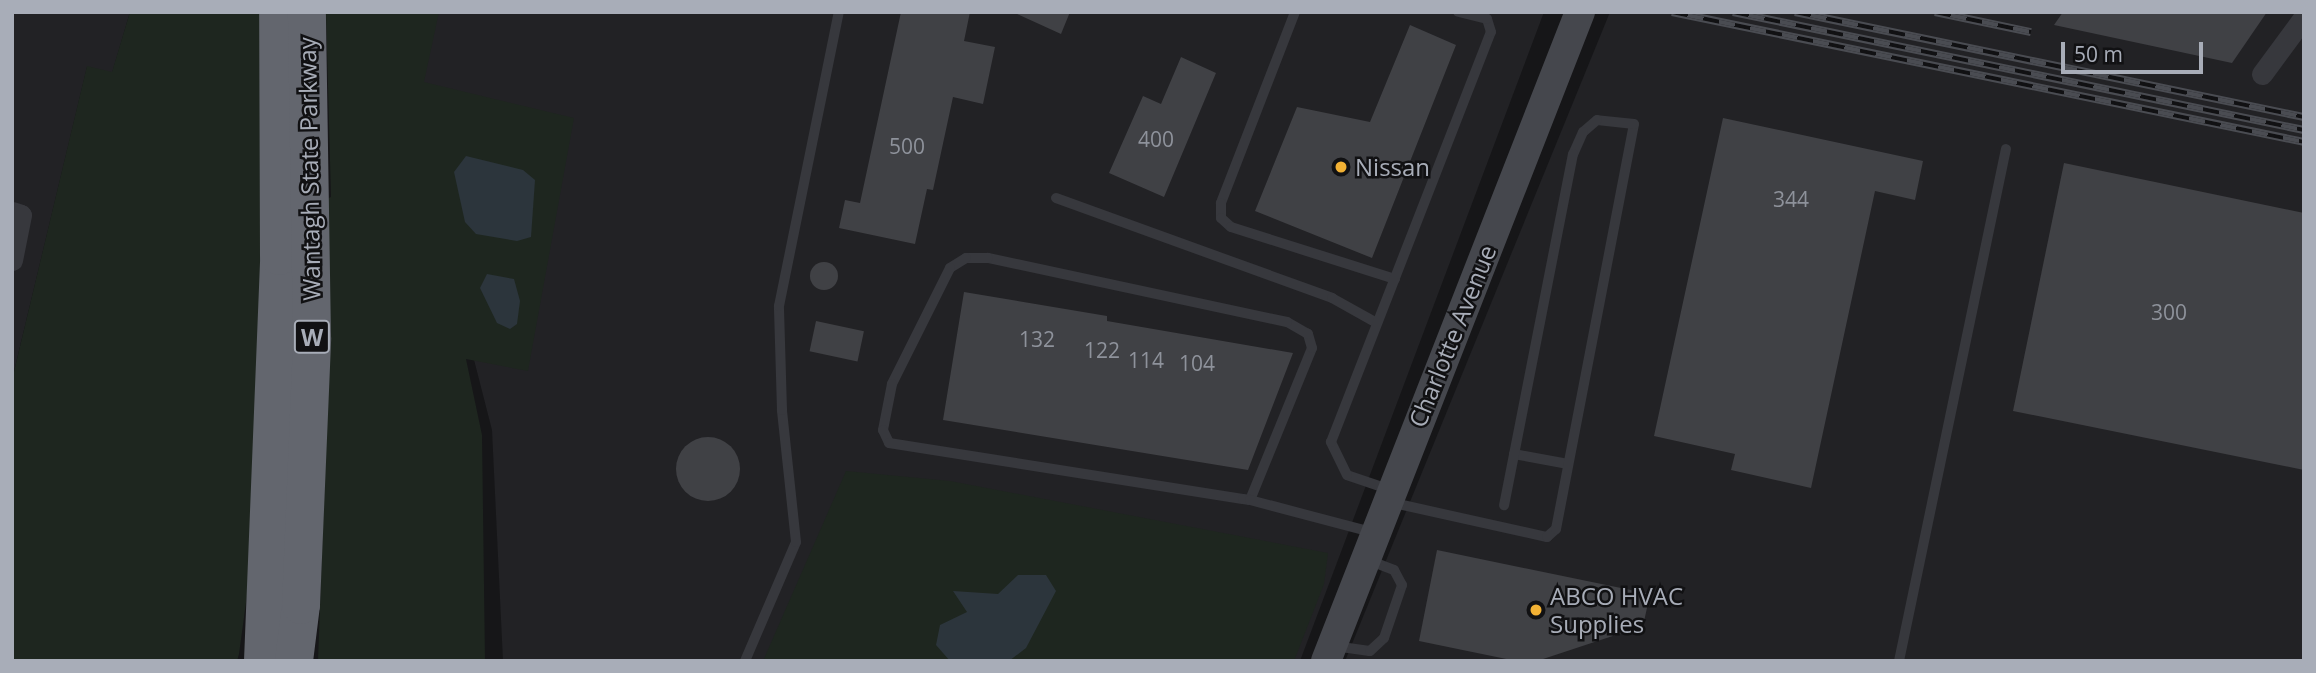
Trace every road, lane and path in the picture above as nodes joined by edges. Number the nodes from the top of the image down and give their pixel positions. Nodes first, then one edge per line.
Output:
1 (278, 12) edge
2 (307, 12) edge
3 (839, 12) edge
4 (1295, 12) edge
5 (1458, 12) edge
6 (1580, 12) edge
7 (2304, 17) edge
8 (2262, 74) dead end
9 (2006, 149) dead end
10 (1055, 198) dead end
11 (17, 214) edge
12 (12, 260) edge
13 (1395, 279) junction
14 (1377, 323) junction
15 (1514, 454) junction
16 (1569, 464) junction
17 (1389, 496) junction
18 (1250, 500) junction
19 (1504, 505) dead end
20 (1370, 546) junction
21 (266, 614) junction
22 (1329, 653) edge
23 (286, 660) edge
24 (251, 661) edge
25 (746, 661) edge
26 (1899, 661) edge

1 - 21 highway, Wantagh State Parkway / W
2 - 23 highway, Wantagh State Parkway / W
3 - 25 lane
4 - 13 lane
5 - 13 lane
6 - 17 street, Charlotte Avenue
7 - 8 street
9 - 26 lane
10 - 14 lane
11 - 12 street
13 - 14 lane
14 - 17 lane
15 - 16 lane
15 - 16 lane
15 - 19 lane
16 - 17 lane
17 - 20 street, Charlotte Avenue
18 - 18 lane
18 - 20 lane
20 - 22 street, Charlotte Avenue
20 - 22 lane
21 - 23 highway, Wantagh State Parkway / W
21 - 24 highway

